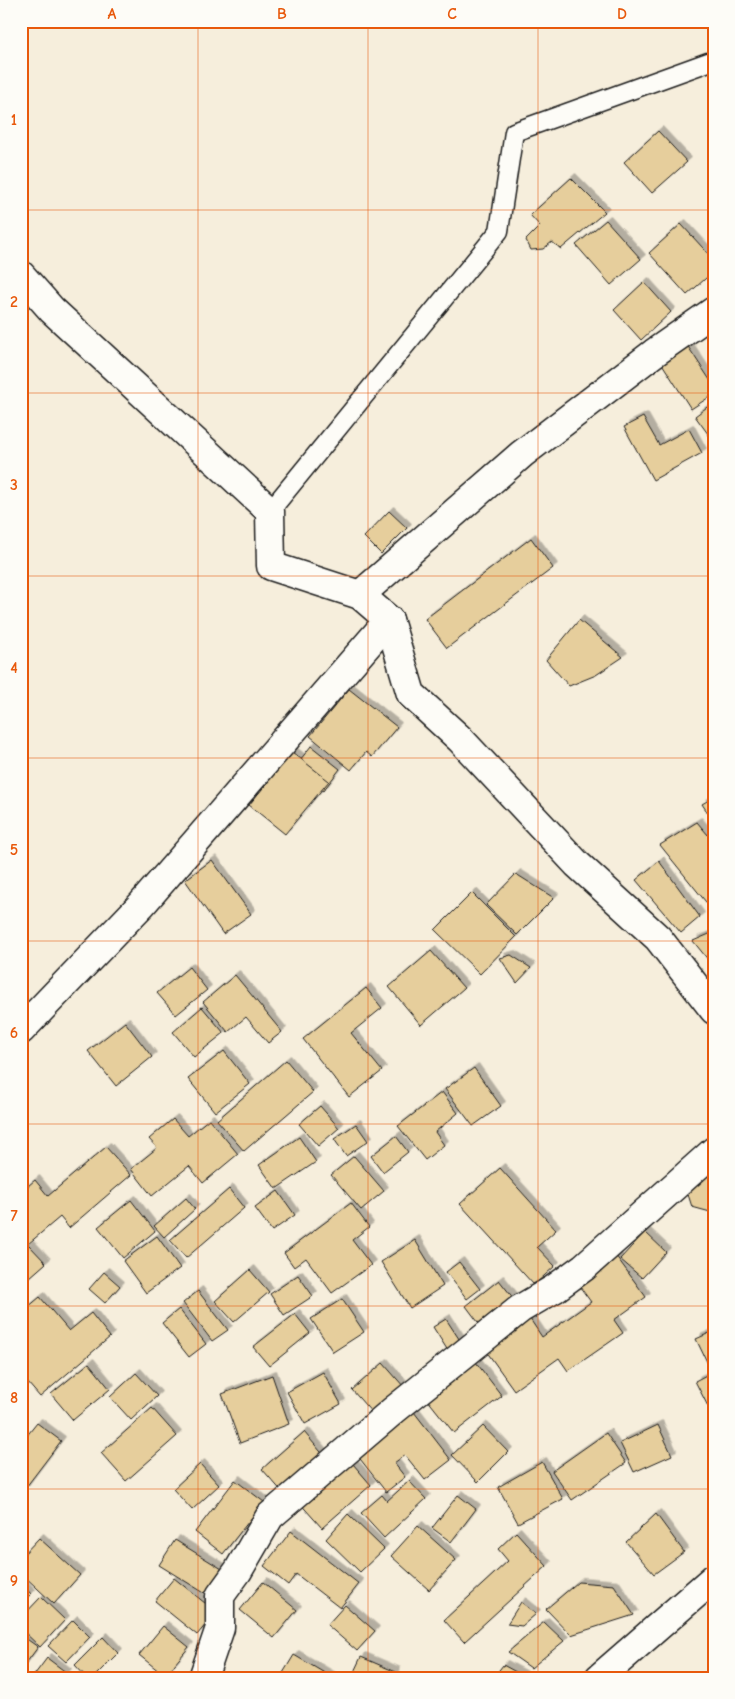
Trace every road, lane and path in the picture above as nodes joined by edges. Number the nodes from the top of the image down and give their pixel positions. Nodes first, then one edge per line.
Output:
1 (714, 60) edge
2 (21, 275) edge
3 (714, 311) edge
4 (270, 511) junction
5 (360, 595) junction
6 (388, 620) junction
7 (714, 1010) edge
8 (21, 1030) edge
9 (714, 1151) edge
10 (714, 1578) edge
11 (203, 1678) edge
12 (598, 1678) edge

1 - 4 lane
2 - 4 street
3 - 5 street
4 - 5 street
5 - 6 street
6 - 7 street
6 - 8 street
9 - 11 street
10 - 12 street

